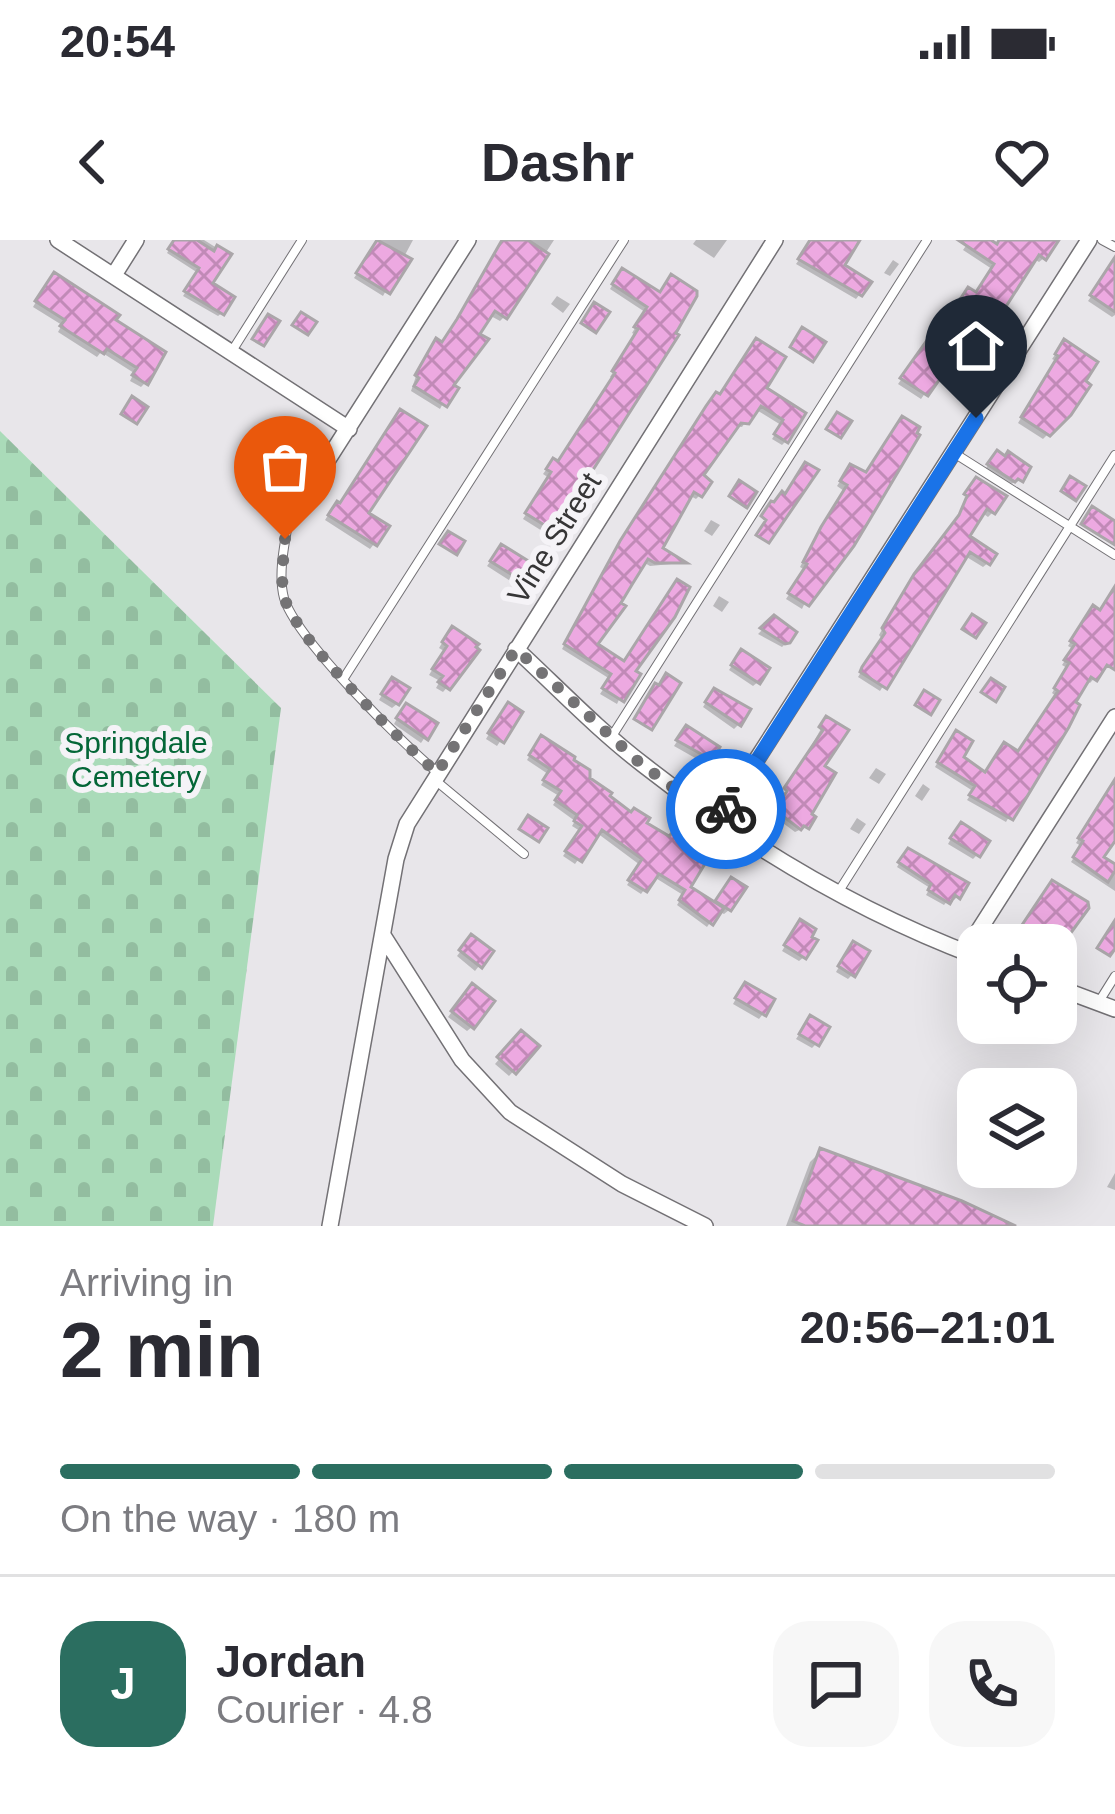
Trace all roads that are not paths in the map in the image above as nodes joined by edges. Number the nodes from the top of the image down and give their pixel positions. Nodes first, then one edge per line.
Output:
1 (58, 240) edge
2 (136, 240) edge
3 (302, 240) edge
4 (468, 240) edge
5 (625, 240) edge
6 (776, 240) edge
7 (927, 240) edge
8 (1089, 240) edge
9 (1102, 240) edge
10 (1115, 248) edge
11 (114, 275) junction
12 (232, 352) junction
13 (349, 429) junction
14 (953, 453) junction
15 (1115, 455) edge
16 (288, 522) joint
17 (1069, 528) junction
18 (1115, 555) edge
19 (516, 649) junction
20 (344, 678) junction
21 (1115, 717) edge
22 (612, 736) junction
23 (436, 776) junction
24 (718, 820) junction
25 (524, 854) dead end
26 (838, 893) junction
27 (990, 924) edge
28 (384, 937) junction
29 (957, 948) edge
30 (1115, 976) edge
31 (1077, 994) edge
32 (1107, 1006) edge
33 (330, 1226) edge
34 (705, 1226) edge

1 - 11 street
2 - 11 street
3 - 12 lane
4 - 13 street
5 - 20 lane
6 - 19 street, Vine Street
7 - 22 lane
8 - 14 street
9 - 10 lane
11 - 12 street
12 - 13 street
13 - 16 street
14 - 17 lane
14 - 24 street
15 - 17 lane
16 - 20 lane
17 - 18 lane
17 - 26 lane
19 - 22 street
19 - 23 street, Vine Street
20 - 23 lane
21 - 27 street
22 - 24 street
23 - 25 lane
23 - 28 street, Vine Street
24 - 26 street
26 - 29 street
28 - 33 street, Vine Street
28 - 34 street
30 - 32 lane
31 - 32 street

